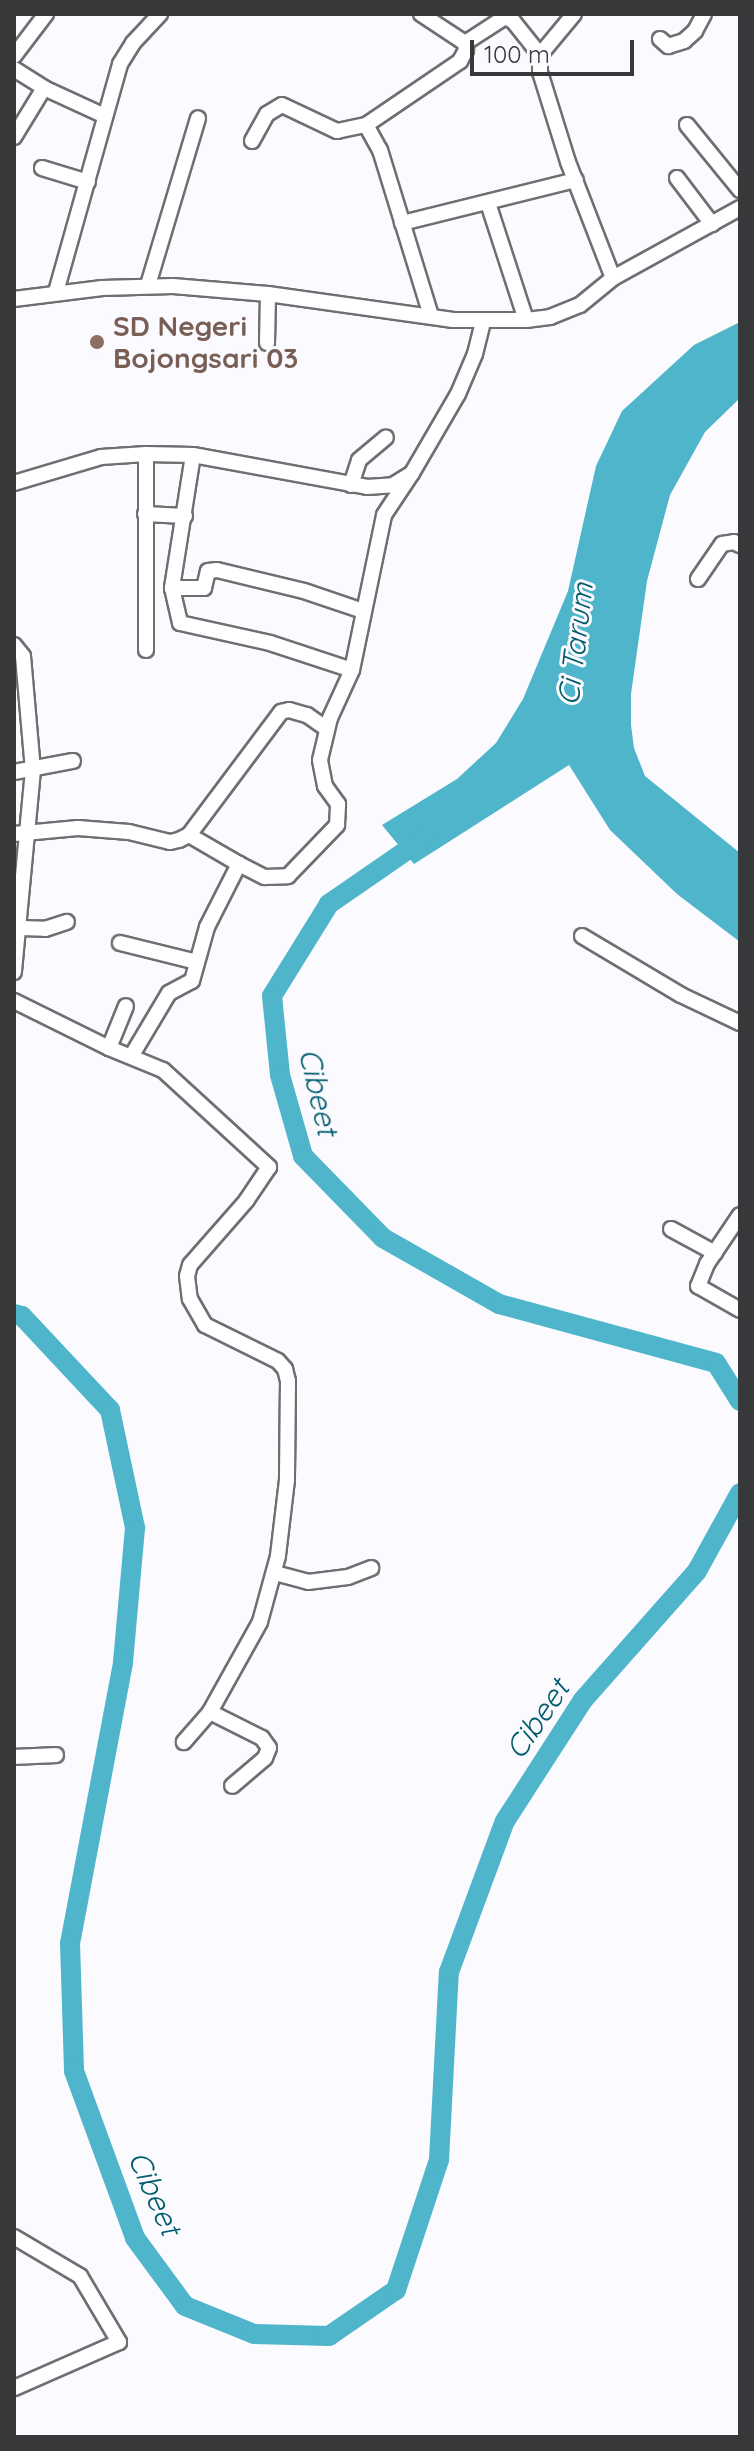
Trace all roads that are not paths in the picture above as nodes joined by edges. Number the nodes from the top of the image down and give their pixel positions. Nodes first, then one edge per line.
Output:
1 (46, 14) edge
2 (160, 14) edge
3 (421, 14) edge
4 (574, 14) edge
5 (704, 14) edge
6 (660, 39) dead end
7 (465, 43) junction
8 (540, 55) junction
9 (14, 56) edge
10 (14, 69) edge
11 (44, 88) junction
12 (105, 116) junction
13 (198, 118) dead end
14 (366, 125) junction
15 (687, 125) dead end
16 (14, 137) edge
17 (252, 141) dead end
18 (42, 168) dead end
19 (677, 178) dead end
20 (576, 180) junction
21 (88, 182) junction
22 (740, 190) edge
23 (488, 203) junction
24 (740, 208) edge
25 (402, 223) junction
26 (712, 224) junction
27 (613, 278) junction
28 (148, 285) junction
29 (56, 292) junction
30 (268, 294) junction
31 (14, 299) edge
32 (431, 316) junction
33 (526, 320) junction
34 (483, 322) junction
35 (267, 343) dead end
36 (386, 437) dead end
37 (146, 454) junction
38 (193, 455) junction
39 (412, 473) junction
40 (14, 483) edge
41 (351, 485) junction
42 (145, 514) junction
43 (185, 516) junction
44 (740, 545) edge
45 (698, 579) dead end
46 (172, 588) junction
47 (363, 611) junction
48 (14, 645) edge
49 (146, 650) dead end
50 (352, 670) junction
51 (327, 729) junction
52 (73, 761) dead end
53 (33, 770) junction
54 (14, 772) edge
55 (21, 834) edge
56 (189, 835) junction
57 (239, 864) junction
58 (67, 922) dead end
59 (21, 928) junction
60 (582, 936) dead end
61 (120, 943) dead end
62 (197, 962) junction
63 (14, 972) edge
64 (14, 1001) edge
65 (126, 1006) dead end
66 (740, 1023) edge
67 (109, 1048) junction
68 (132, 1055) junction
69 (740, 1215) edge
70 (671, 1229) dead end
71 (715, 1253) junction
72 (740, 1310) edge
73 (371, 1568) dead end
74 (275, 1573) junction
75 (210, 1712) junction
76 (184, 1742) dead end
77 (56, 1755) dead end
78 (14, 1757) edge
79 (232, 1786) dead end
80 (14, 2237) edge
81 (14, 2388) edge

1 - 9 street
2 - 12 street
3 - 7 street
4 - 8 street
5 - 6 street
7 - 8 street
7 - 14 street
8 - 20 street
10 - 11 street
11 - 12 street
11 - 16 street
12 - 21 street
13 - 28 street
14 - 17 street
14 - 25 street
15 - 22 street
18 - 21 street
19 - 26 street
20 - 23 street
20 - 27 street
21 - 29 street
23 - 25 street
23 - 33 street
24 - 26 street
25 - 32 street
26 - 27 street
27 - 33 street
28 - 29 street
28 - 30 street
29 - 31 street
30 - 32 street
30 - 35 street
32 - 34 street
33 - 34 street
34 - 39 street
36 - 41 street
37 - 38 street
37 - 40 street
37 - 42 street
38 - 41 street
38 - 43 street
39 - 41 street
39 - 47 street
42 - 43 street
42 - 49 street
43 - 46 street
44 - 45 street
46 - 47 street
46 - 50 street
47 - 50 street
48 - 53 street
50 - 51 street
51 - 56 street
51 - 57 street
52 - 53 street
53 - 54 street
53 - 55 street
55 - 56 street
55 - 59 street
56 - 57 street
57 - 62 street
58 - 59 street
59 - 63 street
60 - 66 street
61 - 62 street
62 - 68 street
64 - 67 street
65 - 67 street
67 - 68 street
68 - 74 street
69 - 71 street
70 - 71 street
71 - 72 street
73 - 74 street
74 - 75 street
75 - 76 street
75 - 79 street
77 - 78 street
80 - 81 street

